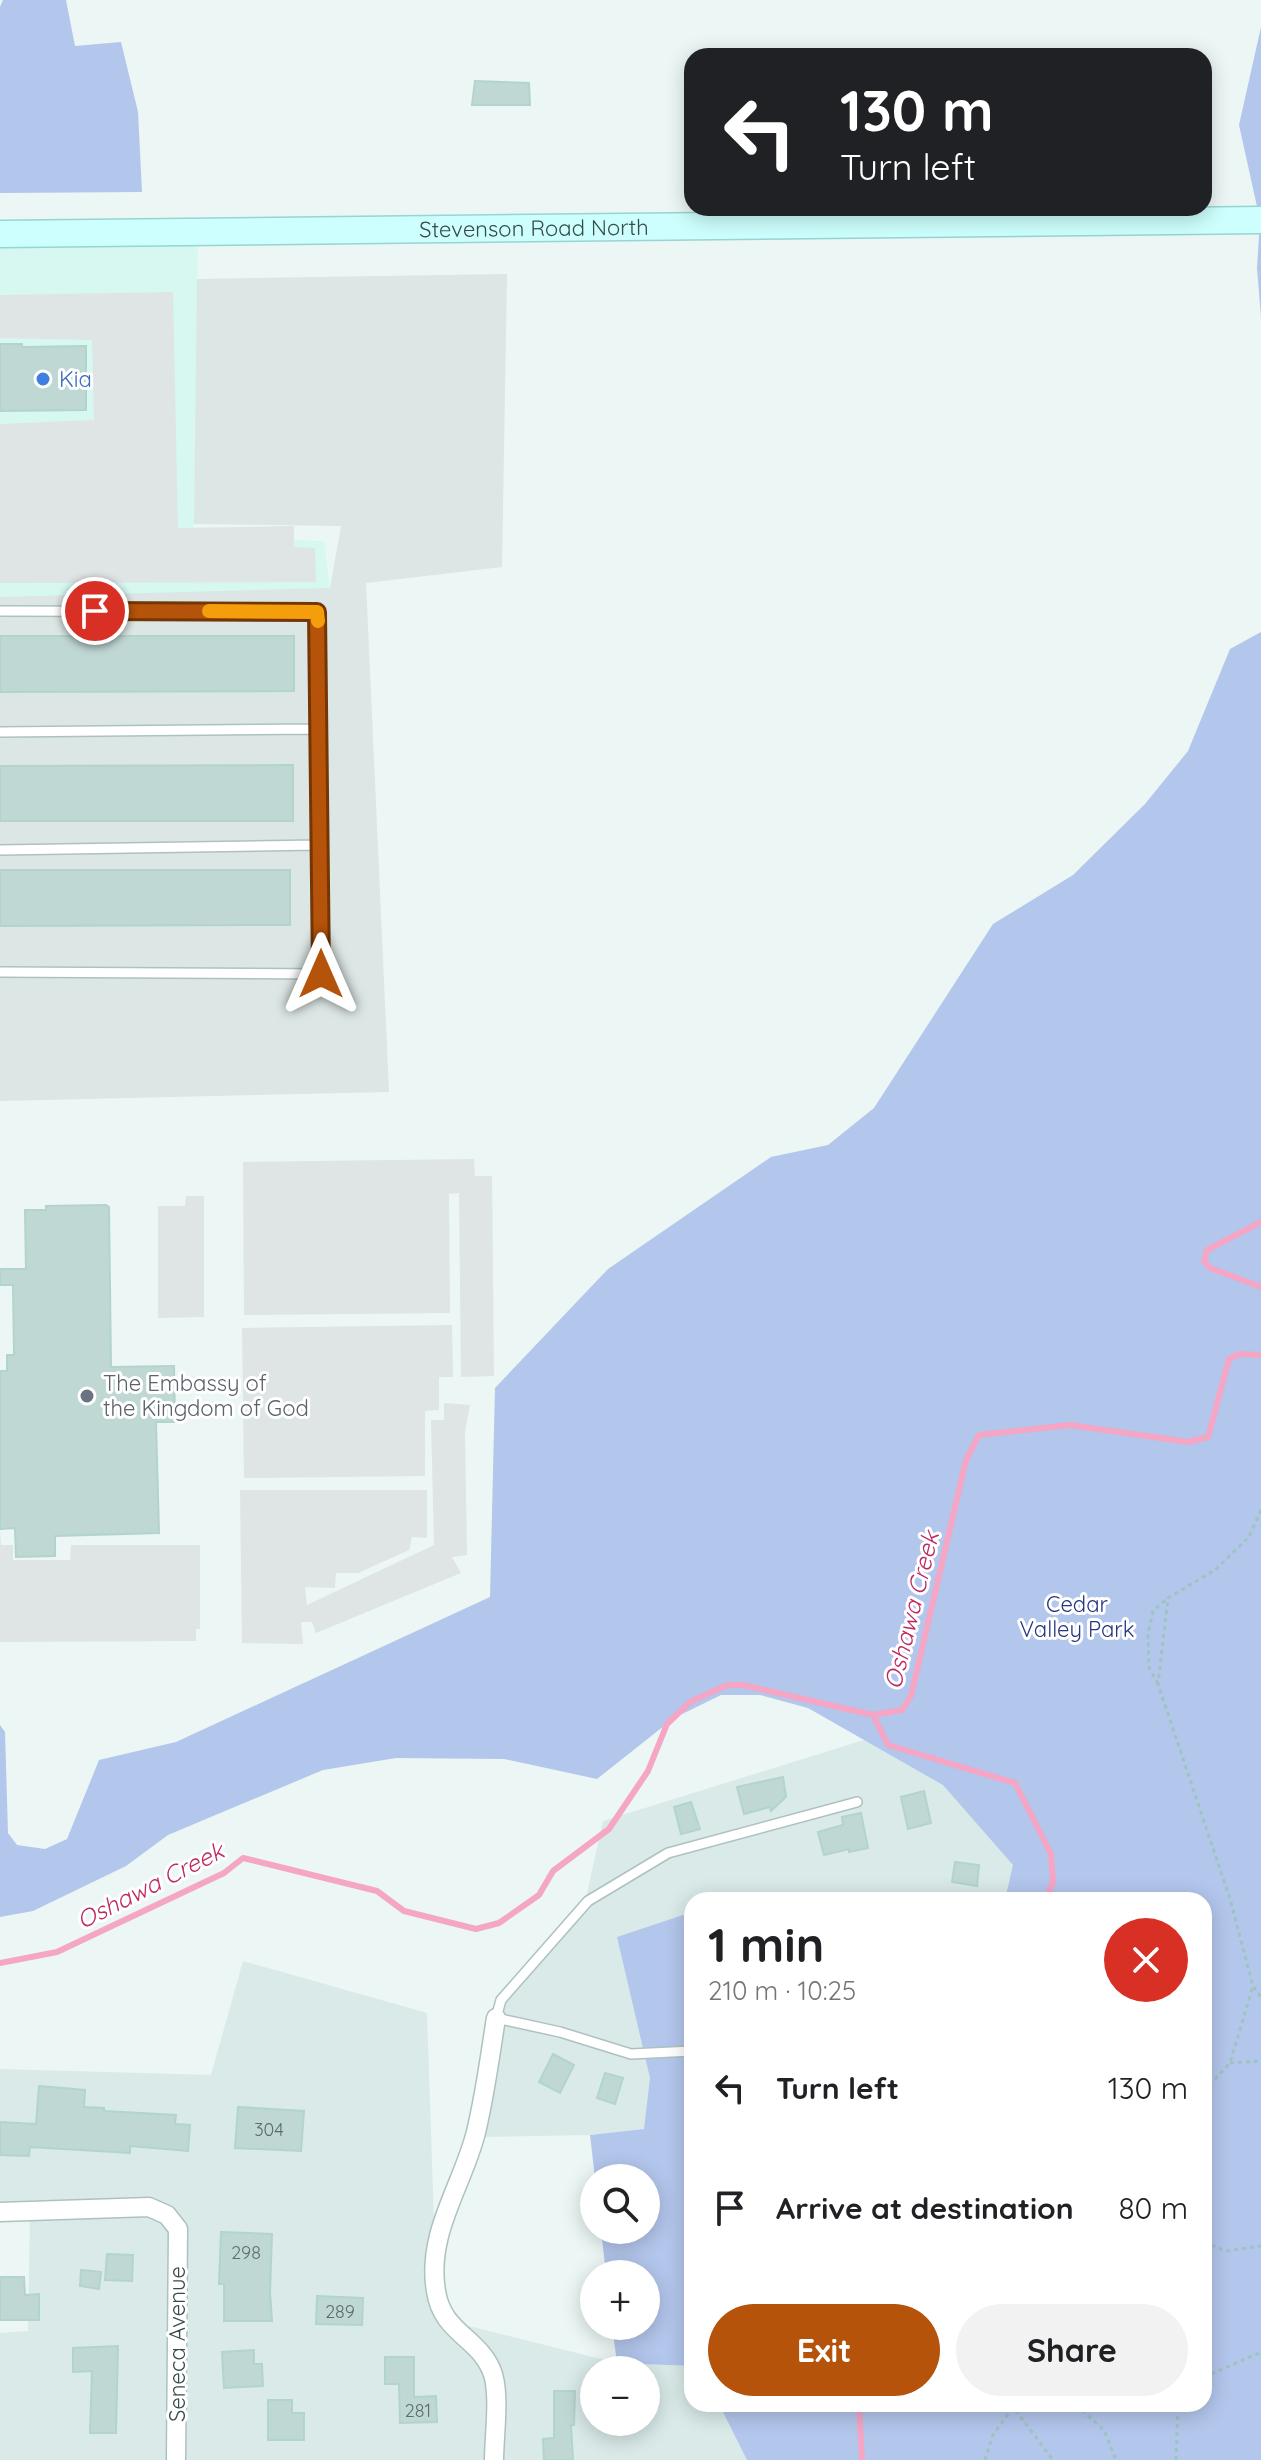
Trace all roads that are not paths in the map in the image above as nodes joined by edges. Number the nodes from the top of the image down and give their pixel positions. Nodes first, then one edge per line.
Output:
1 (1261, 220) edge
2 (0, 234) edge
3 (0, 611) edge
4 (319, 729) junction
5 (0, 732) edge
6 (319, 845) junction
7 (0, 850) edge
8 (0, 972) edge
9 (857, 1802) dead end
10 (496, 2018) junction
11 (684, 2051) edge
12 (0, 2212) edge
13 (176, 2460) edge
14 (494, 2460) edge

1 - 2 street, Stevenson Road North
3 - 4 lane
4 - 5 lane
4 - 6 lane
6 - 7 lane
6 - 8 lane
9 - 10 lane
10 - 11 lane
10 - 14 street
12 - 13 street, Seneca Avenue

